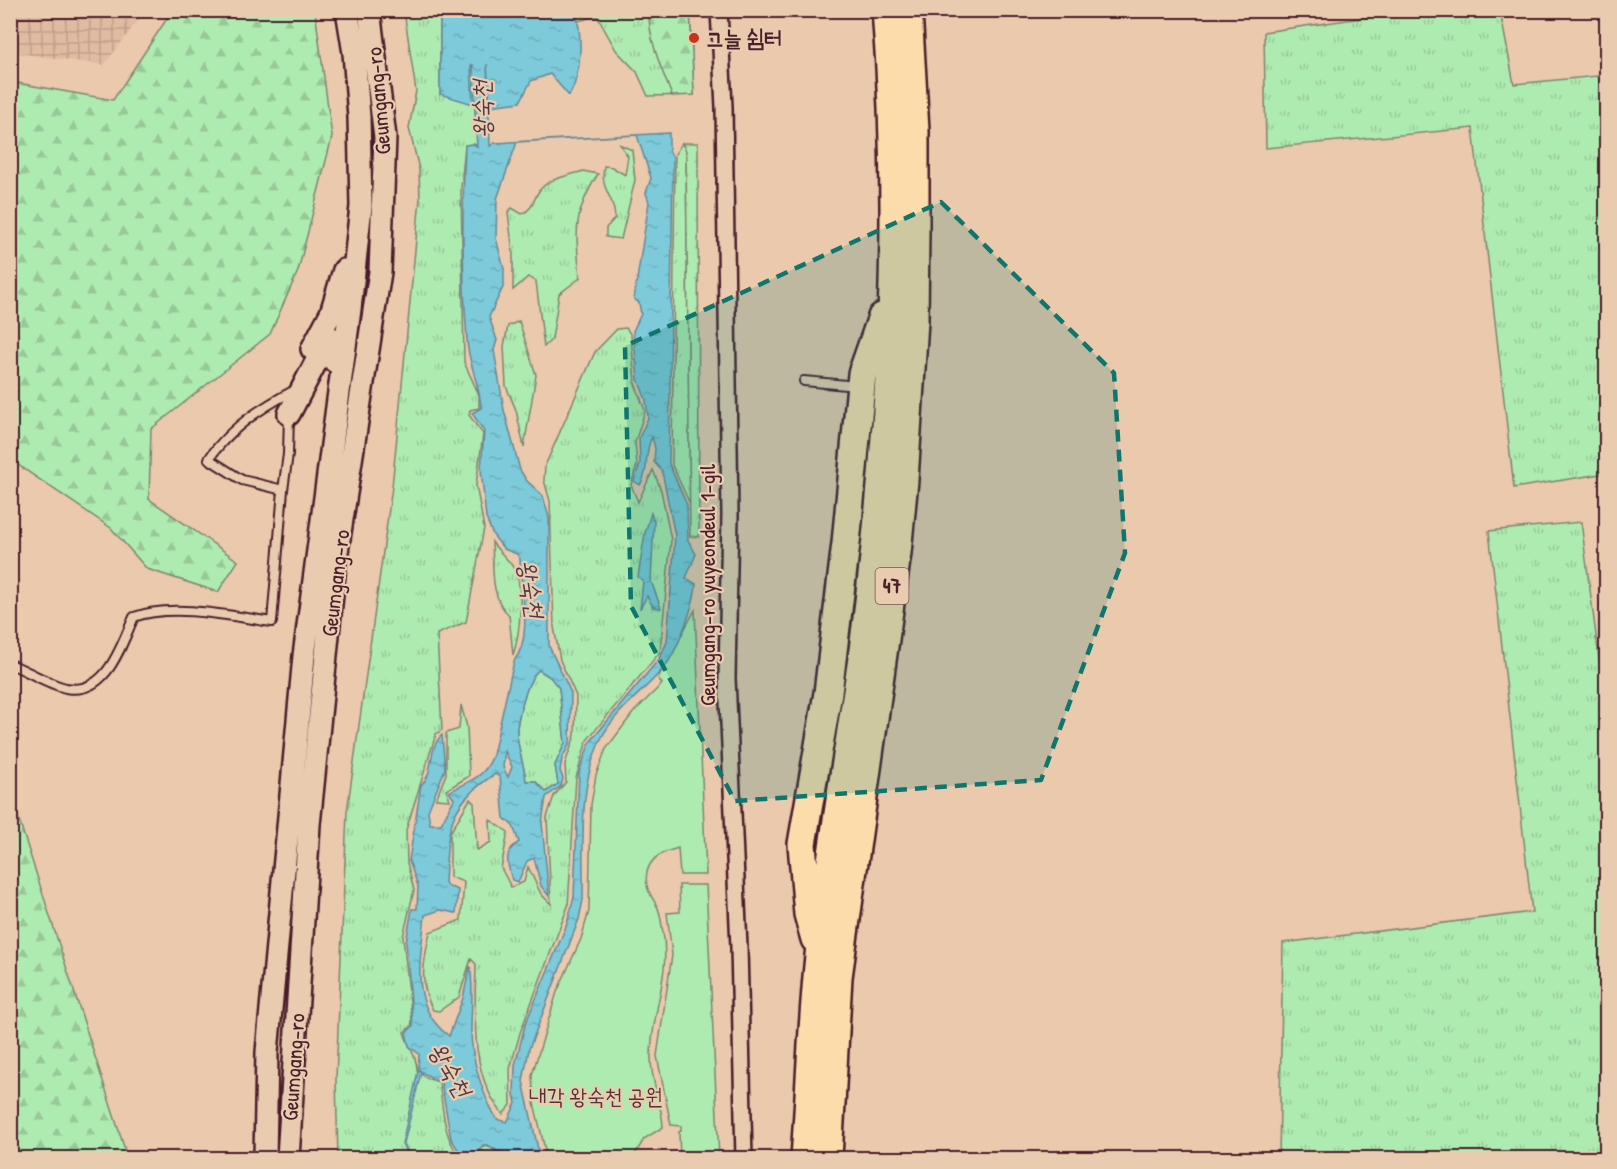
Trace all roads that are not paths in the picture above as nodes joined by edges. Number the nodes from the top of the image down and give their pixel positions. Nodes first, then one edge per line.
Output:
1 (346, 10) edge
2 (369, 10) edge
3 (719, 10) edge
4 (886, 10) edge
5 (908, 10) edge
6 (359, 117) junction
7 (892, 287) junction
8 (804, 381) dead end
9 (861, 387) junction
10 (293, 391) joint
11 (289, 414) joint
12 (283, 490) junction
13 (304, 656) junction
14 (10, 664) edge
15 (819, 956) junction
16 (265, 1158) edge
17 (288, 1158) edge
18 (744, 1158) edge
19 (805, 1158) edge
20 (828, 1158) edge

1 - 6 main road, Geumgang-ro
2 - 17 main road, Geumgang-ro
3 - 18 street, Geumgang-ro yuyeondeul 1-gil
4 - 7 highway, 47
5 - 20 highway, 47
6 - 10 main road
6 - 13 main road, Geumgang-ro
7 - 9 highway
7 - 15 highway, 47
8 - 9 lane
9 - 15 highway
10 - 12 lane
11 - 12 lane
11 - 13 main road
12 - 14 lane
13 - 16 main road, Geumgang-ro
15 - 19 highway, 47

